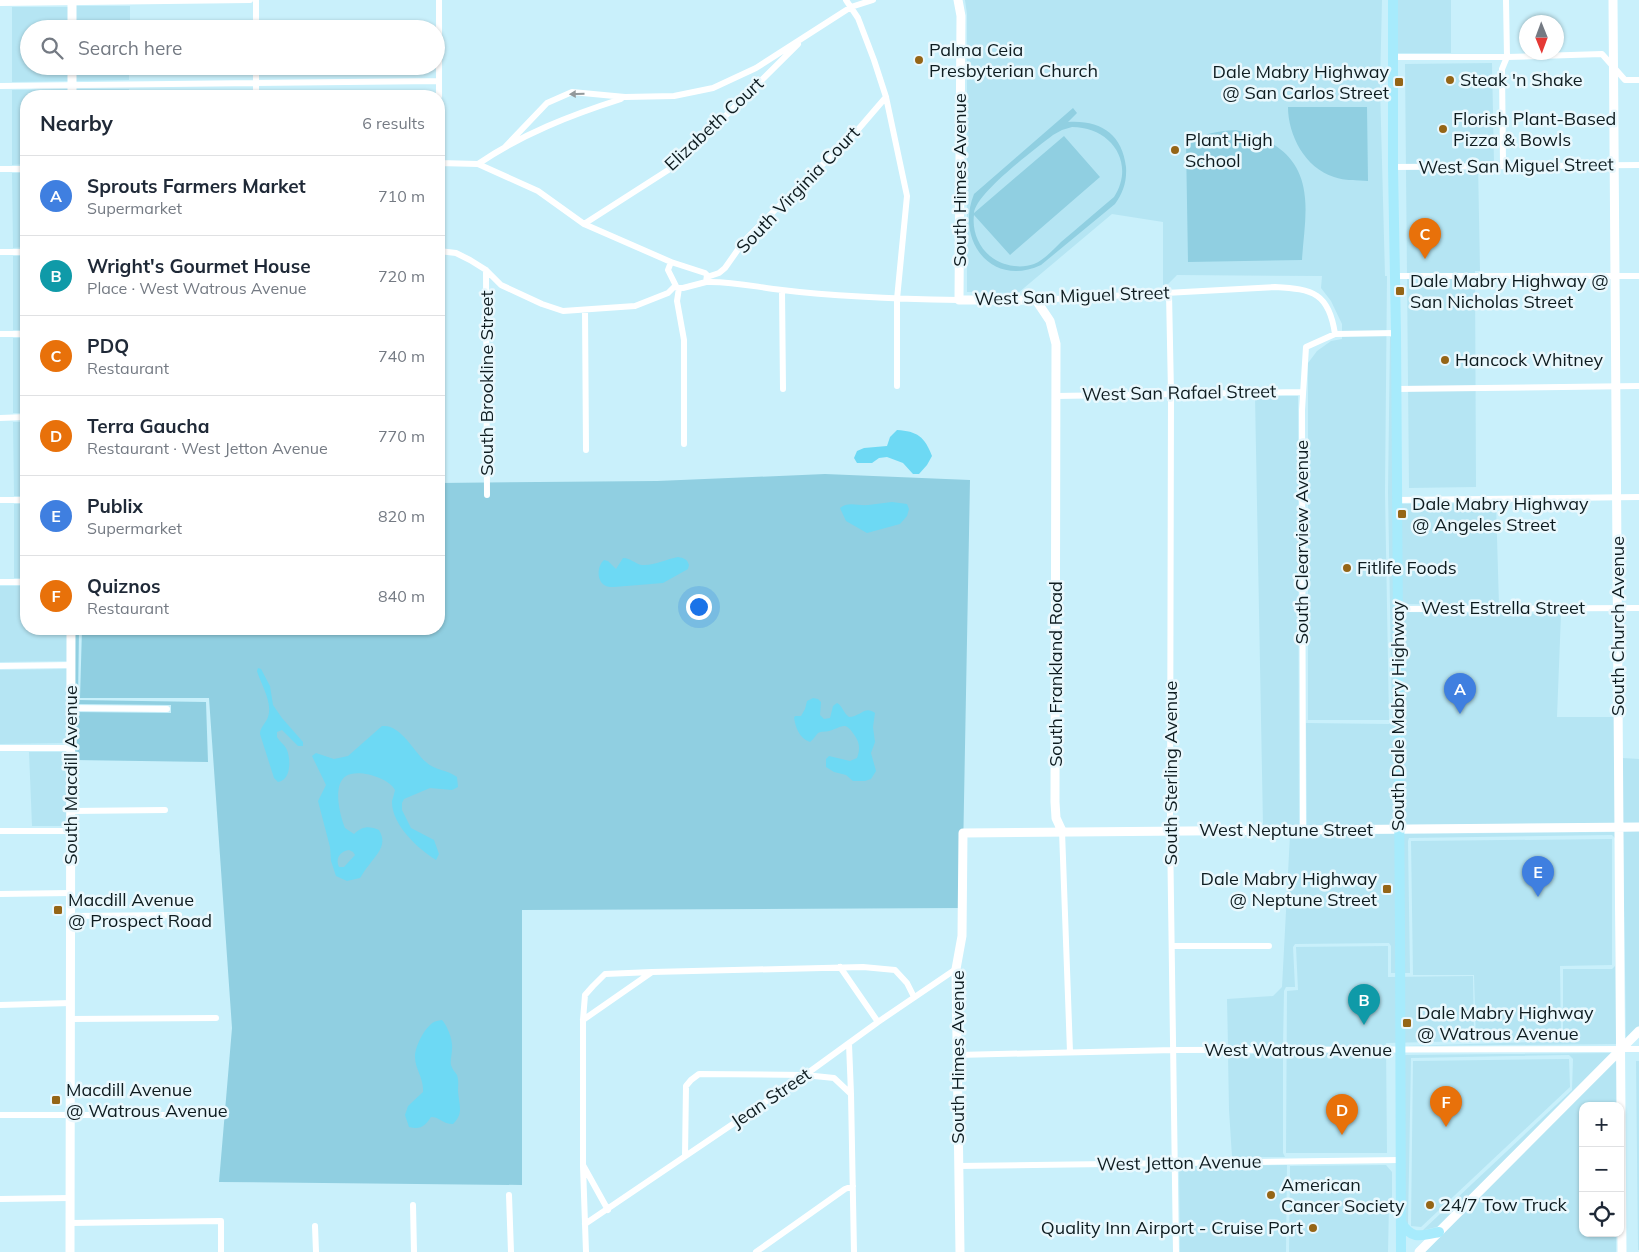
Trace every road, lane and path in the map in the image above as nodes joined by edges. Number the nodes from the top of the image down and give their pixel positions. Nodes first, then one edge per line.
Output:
1 (250, 0) edge
2 (256, 0) edge
3 (438, 0) edge
4 (846, 0) edge
5 (873, 0) edge
6 (958, 0) edge
7 (1393, 0) edge
8 (1506, 0) edge
9 (1613, 0) edge
10 (72, 1) edge
11 (0, 3) edge
12 (851, 7) junction
13 (72, 20) edge
14 (256, 20) edge
15 (438, 20) edge
16 (808, 34) junction
17 (1392, 57) junction
18 (1507, 57) junction
19 (758, 66) junction
20 (1613, 67) junction
21 (769, 72) junction
22 (72, 75) edge
23 (256, 75) edge
24 (438, 75) edge
25 (1639, 80) edge
26 (438, 81) junction
27 (256, 83) junction
28 (72, 85) junction
29 (0, 86) edge
30 (72, 90) edge
31 (256, 90) edge
32 (439, 90) edge
33 (886, 97) junction
34 (625, 98) junction
35 (505, 147) junction
36 (445, 163) edge
37 (478, 164) junction
38 (1639, 164) edge
39 (1503, 165) junction
40 (1614, 165) junction
41 (1393, 167) junction
42 (0, 169) edge
43 (20, 169) edge
44 (584, 224) junction
45 (0, 252) edge
46 (20, 252) edge
47 (445, 252) edge
48 (671, 262) junction
49 (486, 270) junction
50 (1396, 276) junction
51 (1615, 276) junction
52 (1639, 276) edge
53 (706, 280) junction
54 (677, 287) junction
55 (782, 290) junction
56 (1169, 293) junction
57 (897, 299) junction
58 (959, 300) junction
59 (1036, 300) junction
60 (585, 310) junction
61 (1396, 333) junction
62 (0, 334) edge
63 (20, 334) edge
64 (1335, 334) junction
65 (897, 386) dead end
66 (1616, 386) junction
67 (1639, 386) edge
68 (783, 389) dead end
69 (1396, 389) junction
70 (1302, 392) junction
71 (1171, 393) junction
72 (1056, 396) junction
73 (20, 417) edge
74 (0, 418) edge
75 (684, 444) dead end
76 (586, 450) dead end
77 (487, 495) dead end
78 (1639, 497) edge
79 (1617, 498) junction
80 (0, 500) edge
81 (20, 500) edge
82 (1397, 500) junction
83 (0, 582) edge
84 (20, 582) edge
85 (1618, 607) junction
86 (1639, 608) edge
87 (1397, 609) junction
88 (71, 635) edge
89 (71, 665) junction
90 (0, 666) edge
91 (71, 708) junction
92 (167, 709) dead end
93 (0, 748) edge
94 (70, 748) junction
95 (165, 810) dead end
96 (71, 811) junction
97 (1639, 827) edge
98 (1619, 828) junction
99 (1170, 830) junction
100 (1303, 830) junction
101 (1399, 830) junction
102 (0, 831) edge
103 (71, 831) junction
104 (1062, 831) junction
105 (963, 833) joint
106 (71, 893) junction
107 (0, 894) edge
108 (71, 916) junction
109 (179, 916) dead end
110 (1173, 946) junction
111 (1269, 946) dead end
112 (840, 967) junction
113 (956, 969) junction
114 (652, 972) junction
115 (914, 997) junction
116 (71, 1003) junction
117 (0, 1005) edge
118 (216, 1018) dead end
119 (71, 1019) junction
120 (583, 1020) junction
121 (878, 1022) junction
122 (1639, 1031) edge
123 (849, 1044) junction
124 (1621, 1049) junction
125 (1639, 1049) edge
126 (1174, 1050) junction
127 (1400, 1050) junction
128 (1070, 1052) junction
129 (957, 1056) junction
130 (805, 1076) junction
131 (851, 1094) junction
132 (0, 1115) edge
133 (70, 1115) junction
134 (169, 1115) dead end
135 (685, 1156) junction
136 (1400, 1160) junction
137 (1175, 1163) junction
138 (583, 1165) junction
139 (958, 1166) junction
140 (853, 1186) junction
141 (509, 1195) dead end
142 (70, 1198) junction
143 (0, 1199) edge
144 (412, 1205) dead end
145 (608, 1210) junction
146 (1400, 1221) junction
147 (70, 1223) junction
148 (585, 1224) junction
149 (315, 1226) dead end
150 (1439, 1232) junction
151 (70, 1252) edge
152 (221, 1252) edge
153 (316, 1252) edge
154 (414, 1252) edge
155 (511, 1252) edge
156 (586, 1252) edge
157 (756, 1252) edge
158 (854, 1252) edge
159 (960, 1252) edge
160 (1176, 1252) edge
161 (1401, 1252) edge
162 (1419, 1252) edge
163 (1622, 1252) edge

1 - 10 street
2 - 14 street
3 - 15 street
4 - 12 street
5 - 12 street
6 - 58 street, South Himes Avenue
7 - 17 main road, South Dale Mabry Highway
8 - 18 street
9 - 20 street, South Church Avenue
10 - 11 street
10 - 13 street
12 - 16 street
12 - 33 street
16 - 19 street
16 - 21 street, Elizabeth Court
17 - 18 street
17 - 41 main road, South Dale Mabry Highway
18 - 20 street
18 - 39 street
19 - 21 street, Elizabeth Court
19 - 34 street
20 - 25 street
20 - 40 street, South Church Avenue
21 - 44 street, Elizabeth Court
22 - 28 street
23 - 27 street
24 - 26 street
26 - 27 street
26 - 32 street
27 - 28 street
27 - 31 street
28 - 29 street
28 - 30 street
33 - 53 street, South Virginia Court
33 - 57 street
34 - 35 street
34 -> 35 street
35 - 37 street
36 - 37 street
37 - 44 street
38 - 40 street, West San Miguel Street
39 - 40 street, West San Miguel Street
39 - 41 street, West San Miguel Street
40 - 51 street, South Church Avenue
41 - 50 main road, South Dale Mabry Highway
42 - 43 street
44 - 48 street
45 - 46 street
47 - 49 street
48 - 53 street
48 - 54 street
49 - 60 street
49 - 77 street, South Brookline Street
50 - 51 street
50 - 61 main road, South Dale Mabry Highway
51 - 52 street
51 - 66 street, South Church Avenue
53 - 54 street
53 - 55 street, West San Miguel Street
54 - 60 street
54 - 75 street
55 - 57 street, West San Miguel Street
55 - 68 street
56 - 59 street, West San Miguel Street
56 - 64 street, West San Miguel Street
56 - 71 street, South Sterling Avenue
57 - 58 street, West San Miguel Street
57 - 65 street
58 - 59 street, West San Miguel Street
59 - 72 street, South Frankland Road
60 - 76 street
61 - 64 street, South Clearview Avenue
61 - 69 main road, South Dale Mabry Highway
62 - 63 street
64 - 70 street, South Clearview Avenue
66 - 67 street
66 - 69 street
66 - 79 street, South Church Avenue
69 - 82 main road, South Dale Mabry Highway
70 - 71 street, West San Rafael Street
70 - 100 street, South Clearview Avenue
71 - 72 street, West San Rafael Street
71 - 99 street, South Sterling Avenue
72 - 104 street, South Frankland Road
73 - 74 street
78 - 79 street
79 - 82 street
79 - 85 street, South Church Avenue
80 - 81 street
82 - 87 main road, South Dale Mabry Highway
83 - 84 street
85 - 86 street, West Estrella Street
85 - 87 street, West Estrella Street
85 - 98 street, South Church Avenue
87 - 101 main road, South Dale Mabry Highway
88 - 89 street, South Macdill Avenue
89 - 90 street
89 - 91 street, South Macdill Avenue
91 - 92 street
91 - 94 street, South Macdill Avenue
93 - 94 street
94 - 96 street, South Macdill Avenue
95 - 96 street
96 - 103 street, South Macdill Avenue
97 - 98 street, West Neptune Street
98 - 101 street, West Neptune Street
98 - 124 street, South Church Avenue
99 - 100 street, West Neptune Street
99 - 104 street, West Neptune Street
99 - 110 street, South Sterling Avenue
100 - 101 street, West Neptune Street
101 - 127 main road, South Dale Mabry Highway
102 - 103 street
103 - 106 street, South Macdill Avenue
104 - 105 street, West Neptune Street
104 - 128 street, South Frankland Road
105 - 113 street, South Himes Avenue
106 - 107 street
106 - 108 street, South Macdill Avenue
108 - 109 street
108 - 116 street, South Macdill Avenue
110 - 111 street
110 - 126 street, South Sterling Avenue
112 - 114 street
112 - 115 street
112 - 121 street
113 - 115 street, Jean Street
113 - 129 street, South Himes Avenue
114 - 120 street
114 - 120 street
115 - 121 street, Jean Street
116 - 117 street
116 - 119 street, South Macdill Avenue
118 - 119 street
119 - 133 street, South Macdill Avenue
120 - 138 street
121 - 123 street, Jean Street
122 - 124 street
123 - 130 street, Jean Street
123 - 131 street
124 - 125 street, West Watrous Avenue
124 - 127 street, West Watrous Avenue
124 - 150 street
124 - 163 street, South Church Avenue
126 - 127 street, West Watrous Avenue
126 - 128 street, West Watrous Avenue
126 - 137 street, South Sterling Avenue
127 - 136 main road, South Dale Mabry Highway
128 - 129 street, West Watrous Avenue
129 - 139 street, South Himes Avenue
130 - 131 street
130 - 135 street, Jean Street
130 - 135 street
131 - 140 street
132 - 133 street
133 - 134 street
133 - 142 street, South Macdill Avenue
135 - 145 street, Jean Street
136 - 137 street, West Jetton Avenue
136 - 146 main road, South Dale Mabry Highway
137 - 139 street, West Jetton Avenue
137 - 160 street, South Sterling Avenue
138 - 145 street
138 - 148 street
139 - 159 street, South Himes Avenue
140 - 157 street
140 - 158 street
141 - 155 street
142 - 143 street
142 - 147 street, South Macdill Avenue
144 - 154 street
145 - 148 street, Jean Street
146 - 150 main road
146 - 161 main road, South Dale Mabry Highway
147 - 151 street, South Macdill Avenue
147 - 152 street
148 - 156 street
149 - 153 street
150 - 162 street

